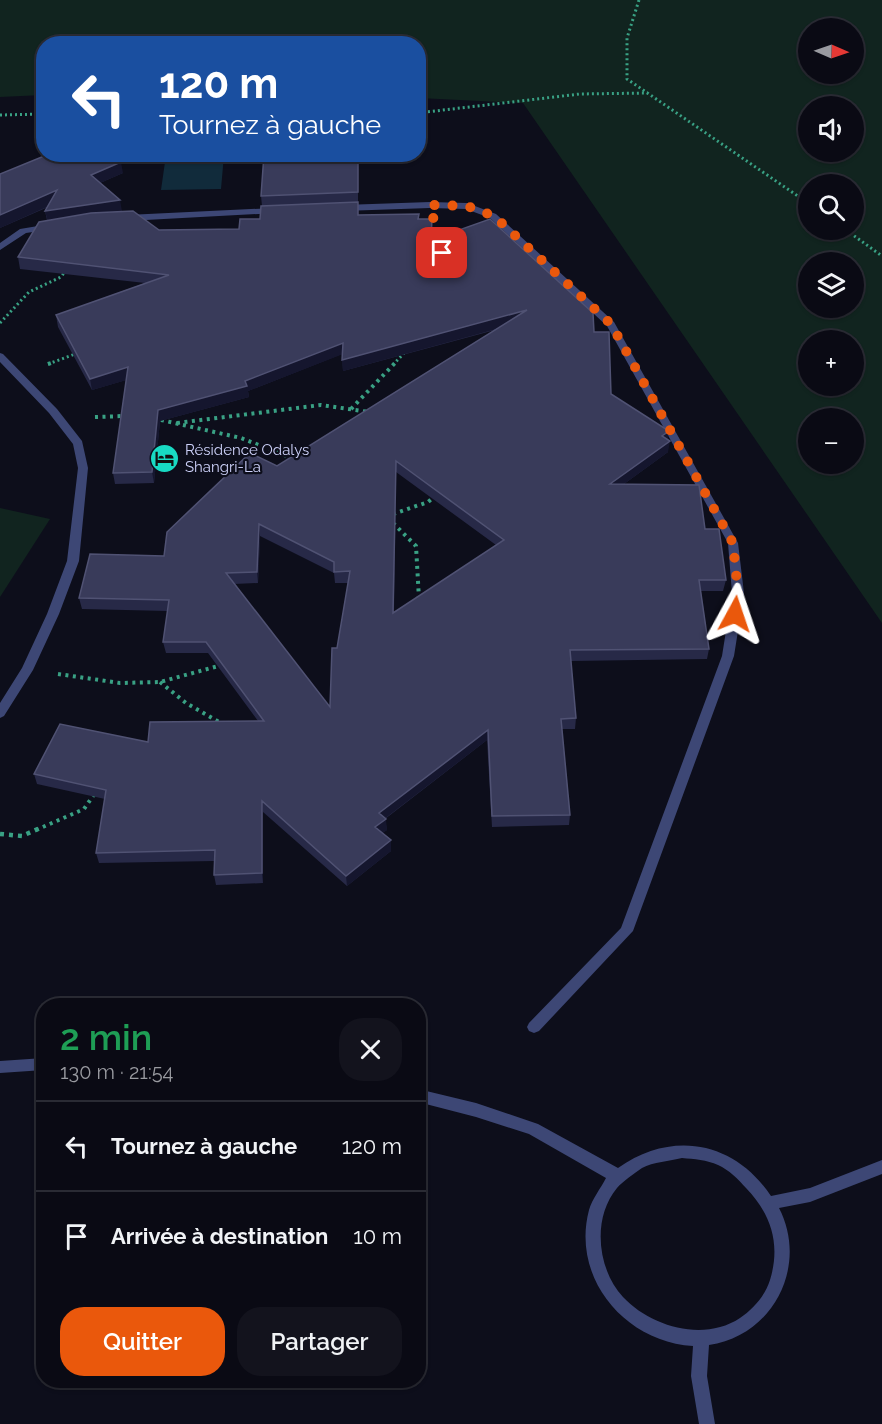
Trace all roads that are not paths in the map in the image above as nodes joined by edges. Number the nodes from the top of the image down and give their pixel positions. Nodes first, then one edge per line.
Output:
1 (328, 209) edge
2 (282, 211) edge
3 (115, 218) edge
4 (58, 225) edge
5 (0, 247) edge
6 (0, 356) edge
7 (0, 713) edge
8 (534, 1027) dead end
9 (36, 1065) edge
10 (0, 1067) edge
11 (426, 1097) edge
12 (882, 1167) edge
13 (616, 1175) junction
14 (770, 1203) junction
15 (701, 1340) junction
16 (707, 1424) edge

1 - 8 street
2 - 3 street
4 - 5 street
6 - 7 street
9 - 10 street
11 - 13 street
12 - 14 street
13 - 14 street
13 - 15 street
14 - 15 street
15 - 16 street

